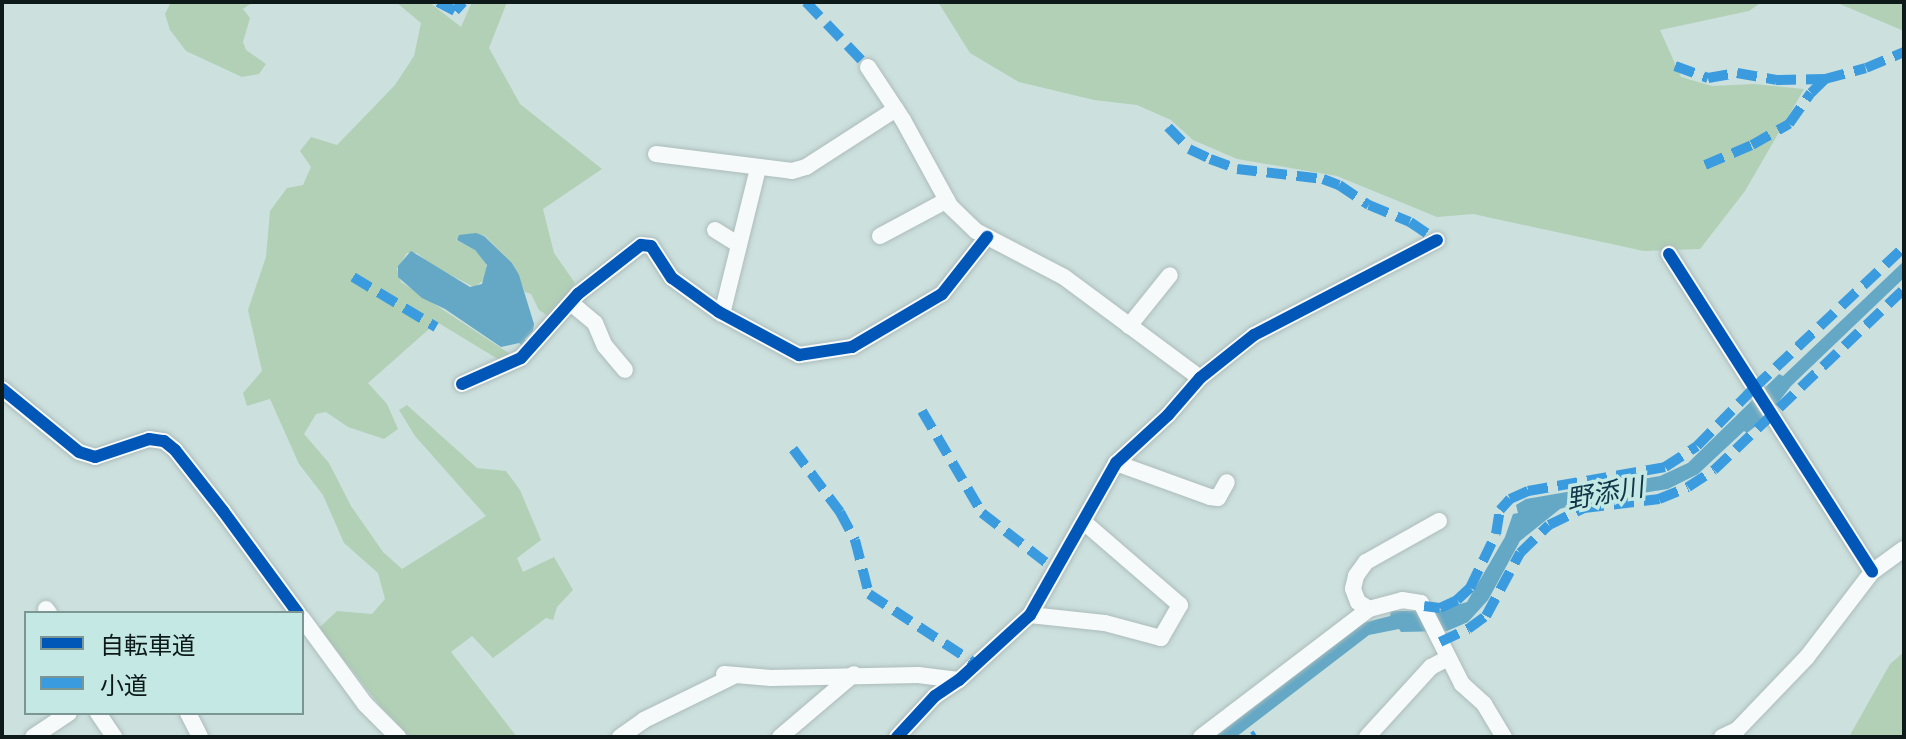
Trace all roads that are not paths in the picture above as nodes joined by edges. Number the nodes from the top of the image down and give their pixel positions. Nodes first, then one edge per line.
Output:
1 (868, 67) dead end
2 (896, 109) junction
3 (656, 154) dead end
4 (758, 168) junction
5 (947, 200) junction
6 (715, 230) dead end
7 (880, 236) dead end
8 (987, 237) junction
9 (1437, 240) dead end
10 (739, 245) junction
11 (1669, 254) dead end
12 (1170, 275) dead end
13 (571, 303) junction
14 (722, 314) junction
15 (1129, 326) junction
16 (625, 370) dead end
17 (1200, 378) junction
18 (462, 384) dead end
19 (2, 389) edge
20 (1116, 463) junction
21 (1227, 482) dead end
22 (1439, 521) dead end
23 (1084, 522) junction
24 (1904, 549) edge
25 (1872, 572) junction
26 (1369, 609) junction
27 (297, 611) edge
28 (1030, 615) junction
29 (304, 621) edge
30 (1448, 658) junction
31 (854, 674) junction
32 (959, 680) junction
33 (66, 715) edge
34 (99, 715) edge
35 (189, 715) edge
36 (631, 734) edge
37 (33, 737) edge
38 (114, 737) edge
39 (200, 737) edge
40 (398, 737) edge
41 (780, 737) edge
42 (897, 737) edge
43 (1201, 737) edge
44 (1367, 737) edge
45 (1504, 737) edge
46 (1722, 737) edge

1 - 2 street
2 - 4 street
2 - 5 street
3 - 4 street
4 - 10 street
5 - 7 street
5 - 8 street
6 - 10 street
8 - 14 street
8 - 15 street
9 - 17 street
10 - 14 street
11 - 25 street
12 - 15 street
13 - 14 street
13 - 16 street
13 - 18 street
15 - 17 street
17 - 20 street
19 - 27 street
20 - 21 street
20 - 23 street
22 - 26 street
23 - 28 street
23 - 28 street
24 - 25 street
25 - 46 street
26 - 30 street
26 - 43 street
28 - 32 street
29 - 40 street
30 - 44 street
30 - 45 street
31 - 32 street
31 - 36 street
31 - 41 street
32 - 42 street
33 - 37 street
34 - 38 street
35 - 39 street

